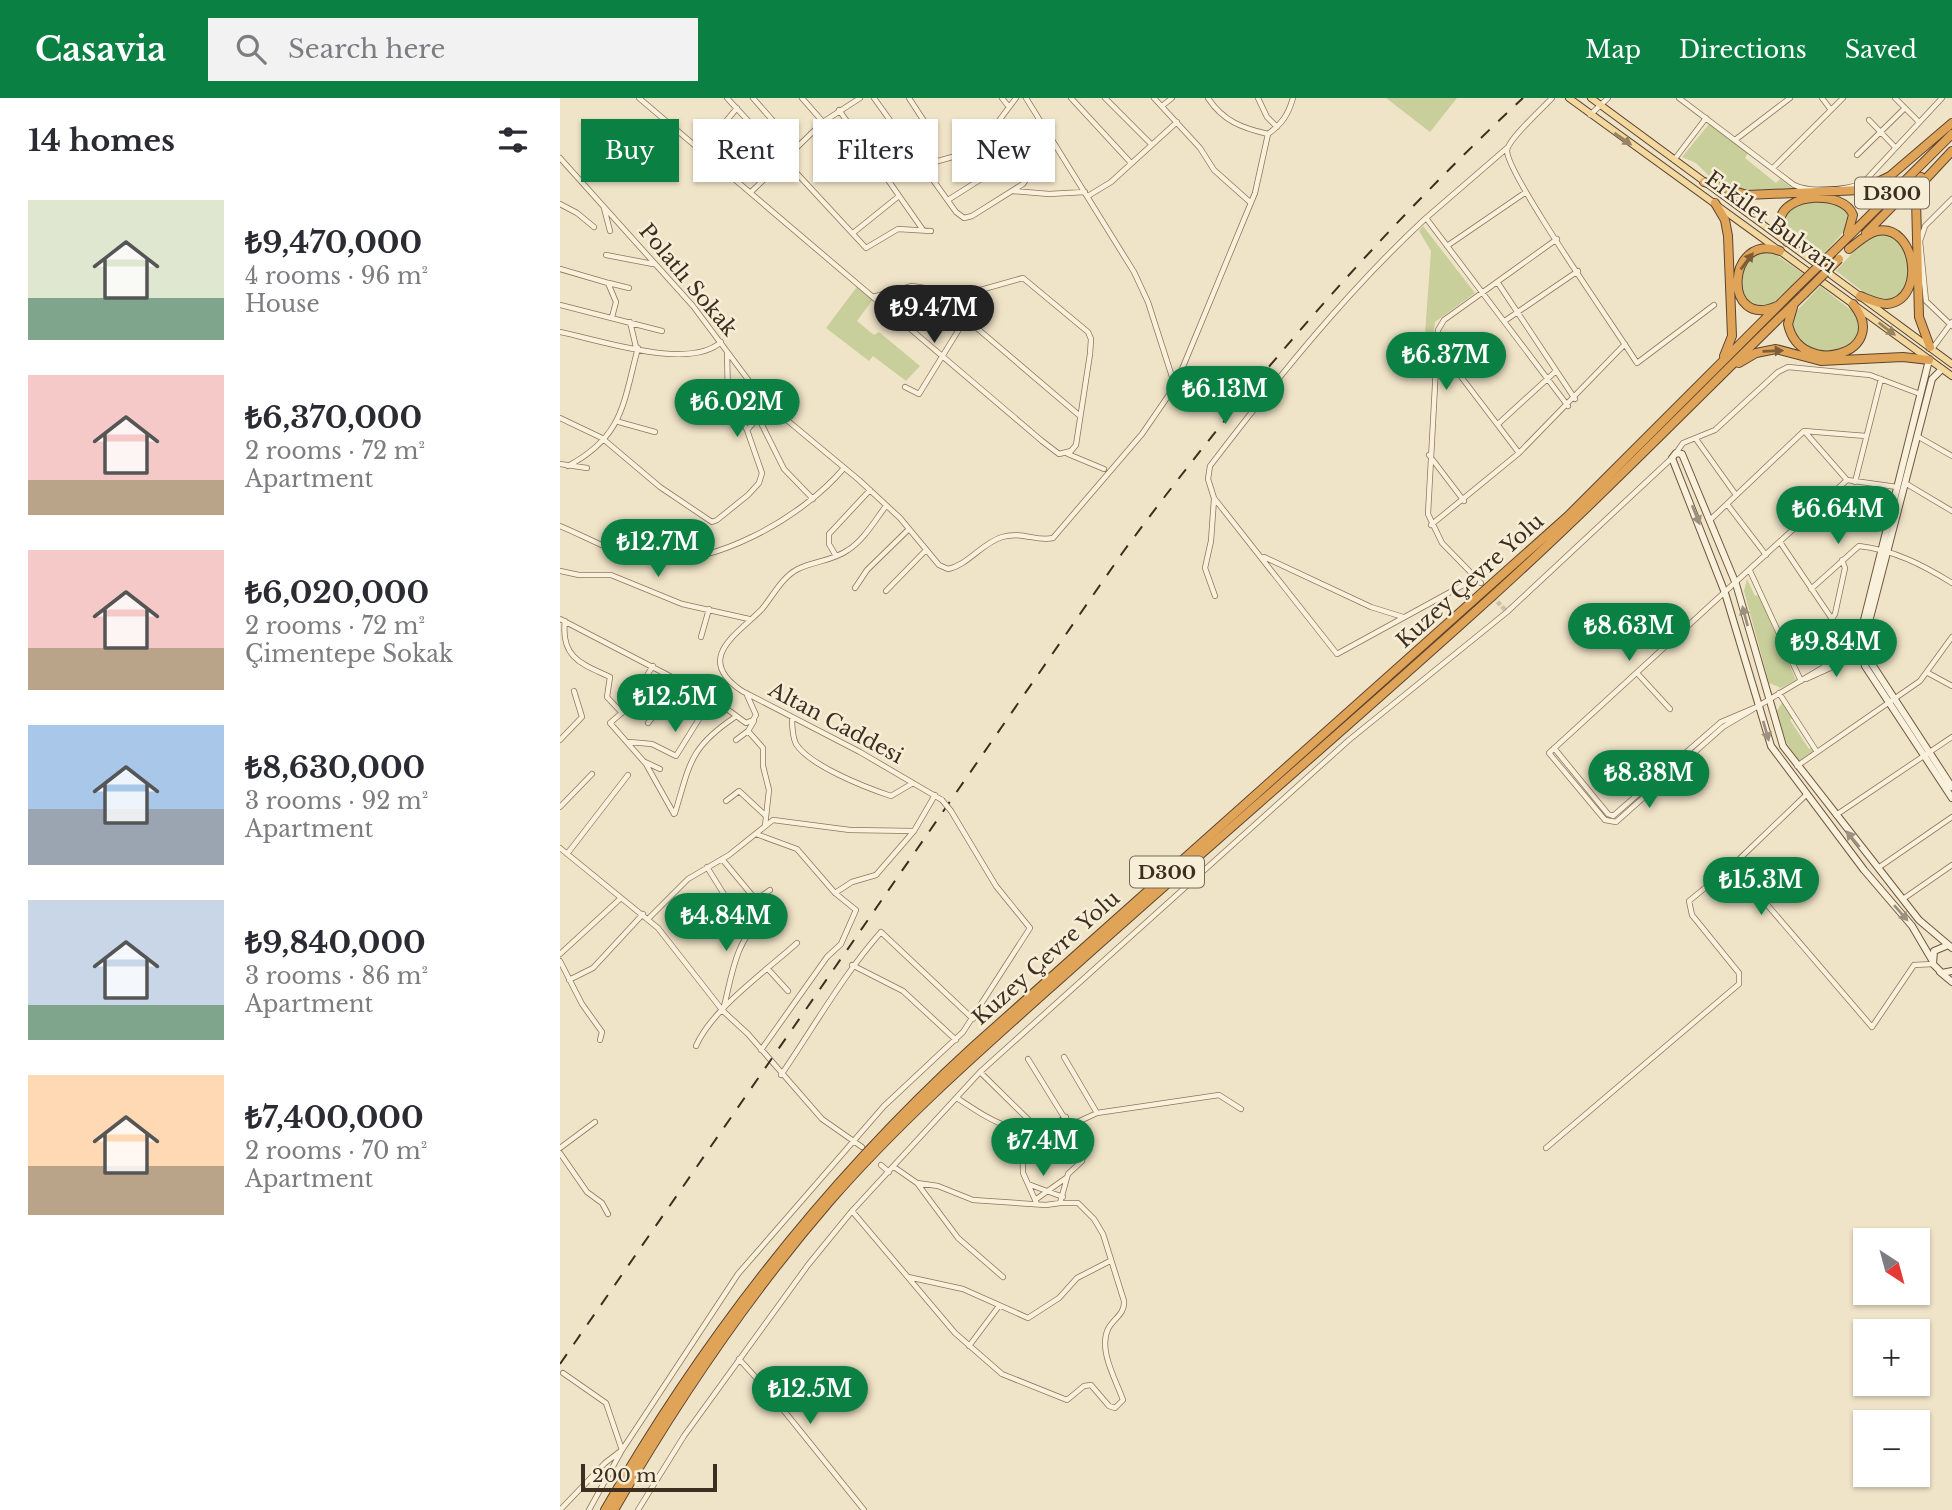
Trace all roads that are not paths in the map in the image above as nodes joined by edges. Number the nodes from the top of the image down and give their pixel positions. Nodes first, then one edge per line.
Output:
1 (639, 98) edge
2 (727, 98) edge
3 (753, 98) edge
4 (802, 98) edge
5 (846, 98) edge
6 (860, 98) edge
7 (874, 98) edge
8 (909, 98) edge
9 (1002, 98) edge
10 (1016, 98) edge
11 (1026, 98) edge
12 (1071, 98) edge
13 (1105, 98) edge
14 (1154, 98) edge
15 (1172, 98) edge
16 (1208, 98) edge
17 (1258, 98) edge
18 (1293, 98) edge
19 (1552, 98) edge
20 (1569, 98) edge
21 (1591, 98) edge
22 (1608, 98) edge
23 (1679, 98) edge
24 (1790, 98) edge
25 (1822, 98) edge
26 (1843, 98) edge
27 (1942, 98) edge
28 (1899, 99) edge
29 (851, 103) junction
30 (1601, 105) junction
31 (1161, 106) junction
32 (1009, 107) junction
33 (1905, 107) junction
34 (737, 108) junction
35 (1580, 108) junction
36 (839, 110) junction
37 (1831, 110) junction
38 (1590, 116) junction
39 (1706, 118) junction
40 (728, 119) edge
41 (747, 119) edge
42 (771, 119) edge
43 (820, 119) edge
44 (827, 119) edge
45 (890, 119) edge
46 (923, 119) edge
47 (1039, 119) edge
48 (1868, 120) dead end
49 (1918, 121) junction
50 (1177, 122) junction
51 (1952, 122) edge
52 (1277, 127) junction
53 (813, 131) edge
54 (1881, 132) junction
55 (1268, 134) junction
56 (1952, 134) edge
57 (1735, 140) junction
58 (799, 143) edge
59 (1151, 144) junction
60 (1055, 145) edge
61 (1894, 146) junction
62 (1508, 147) junction
63 (1952, 149) edge
64 (1857, 155) dead end
65 (560, 158) edge
66 (1674, 160) junction
67 (938, 161) edge
68 (1131, 163) junction
69 (1773, 168) junction
70 (799, 176) edge
71 (760, 182) edge
72 (936, 182) edge
73 (976, 182) edge
74 (1023, 182) edge
75 (1704, 183) junction
76 (1011, 191) junction
77 (751, 192) junction
78 (1526, 192) junction
79 (1086, 194) junction
80 (899, 196) junction
81 (1952, 199) edge
82 (948, 200) junction
83 (1251, 203) junction
84 (1715, 203) junction
85 (560, 204) edge
86 (603, 206) junction
87 (1426, 219) junction
88 (594, 228) dead end
89 (610, 230) dead end
90 (923, 231) junction
91 (931, 231) dead end
92 (853, 233) junction
93 (1557, 239) junction
94 (1787, 242) junction
95 (1846, 245) junction
96 (1447, 246) junction
97 (1780, 251) junction
98 (606, 254) dead end
99 (1836, 256) junction
100 (656, 264) junction
101 (560, 269) edge
102 (1578, 271) junction
103 (608, 283) junction
104 (1498, 283) junction
105 (629, 288) dead end
106 (1485, 293) junction
107 (1804, 294) junction
108 (1860, 296) junction
109 (873, 297) junction
110 (945, 300) junction
111 (1782, 303) junction
112 (1853, 304) junction
113 (560, 305) edge
114 (1714, 305) dead end
115 (1517, 312) junction
116 (612, 318) junction
117 (966, 318) junction
118 (1506, 320) junction
119 (630, 323) junction
120 (1951, 324) edge
121 (662, 331) dead end
122 (560, 332) edge
123 (721, 342) junction
124 (1437, 344) junction
125 (1625, 344) junction
126 (637, 348) junction
127 (1931, 348) junction
128 (727, 351) junction
129 (942, 356) junction
130 (1929, 360) junction
131 (1952, 363) edge
132 (1718, 366) junction
133 (1942, 369) junction
134 (1556, 370) junction
135 (1952, 376) edge
136 (1548, 378) junction
137 (1881, 379) junction
138 (1715, 382) junction
139 (905, 387) dead end
140 (1175, 387) junction
141 (1920, 394) junction
142 (1575, 398) junction
143 (769, 406) junction
144 (1568, 406) junction
145 (1080, 416) junction
146 (560, 418) edge
147 (759, 419) junction
148 (619, 422) junction
149 (1497, 425) junction
150 (747, 430) junction
151 (1804, 431) junction
152 (655, 432) dead end
153 (1866, 436) junction
154 (1917, 436) junction
155 (1696, 439) junction
156 (606, 440) junction
157 (1519, 453) junction
158 (1068, 454) junction
159 (1429, 454) junction
160 (1674, 455) junction
161 (1952, 456) edge
162 (560, 464) edge
163 (568, 466) junction
164 (587, 468) dead end
165 (845, 468) junction
166 (1104, 469) dead end
167 (1847, 480) junction
168 (1855, 482) junction
169 (1904, 482) junction
170 (1897, 487) junction
171 (870, 490) junction
172 (1736, 495) junction
173 (1214, 498) junction
174 (813, 499) junction
175 (1464, 501) junction
176 (1727, 504) junction
177 (886, 506) junction
178 (1952, 511) edge
179 (1709, 520) junction
180 (1431, 526) junction
181 (560, 527) edge
182 (909, 529) junction
183 (1780, 542) junction
184 (926, 550) junction
185 (1883, 551) junction
186 (1766, 555) junction
187 (836, 556) junction
188 (1263, 557) junction
189 (1842, 560) junction
190 (1750, 570) junction
191 (560, 571) edge
192 (1476, 578) junction
193 (1481, 583) dead end
194 (1952, 583) edge
195 (1736, 584) junction
196 (855, 588) dead end
197 (1811, 589) junction
198 (886, 591) dead end
199 (1725, 593) junction
200 (1215, 596) dead end
201 (709, 609) junction
202 (1404, 617) junction
203 (750, 619) junction
204 (1832, 619) junction
205 (563, 620) edge
206 (701, 637) dead end
207 (1952, 637) edge
208 (1859, 649) junction
209 (653, 666) junction
210 (1637, 673) junction
211 (1928, 673) junction
212 (682, 681) junction
213 (1801, 681) junction
214 (1952, 686) edge
215 (574, 691) dead end
216 (747, 693) junction
217 (1779, 693) junction
218 (712, 698) junction
219 (1768, 700) junction
220 (1892, 701) junction
221 (1756, 707) junction
222 (1670, 709) dead end
223 (621, 713) junction
224 (735, 717) junction
225 (792, 717) junction
226 (755, 719) junction
227 (648, 723) dead end
228 (748, 731) junction
229 (1952, 737) edge
230 (560, 740) edge
231 (736, 740) dead end
232 (628, 742) junction
233 (1554, 748) junction
234 (1817, 752) junction
235 (1926, 754) junction
236 (644, 762) junction
237 (1797, 766) junction
238 (660, 769) dead end
239 (592, 774) dead end
240 (628, 775) dead end
241 (914, 783) junction
242 (1952, 787) edge
243 (935, 795) junction
244 (1807, 795) junction
245 (1952, 798) edge
246 (726, 801) dead end
247 (560, 807) edge
248 (765, 815) junction
249 (1611, 816) junction
250 (1835, 816) junction
251 (1952, 817) edge
252 (1611, 823) junction
253 (765, 826) junction
254 (914, 831) junction
255 (756, 834) junction
256 (560, 848) edge
257 (567, 854) junction
258 (722, 859) junction
259 (1733, 865) junction
260 (1952, 865) edge
261 (707, 867) junction
262 (1877, 868) junction
263 (770, 890) dead end
264 (835, 893) junction
265 (621, 898) junction
266 (1902, 899) junction
267 (643, 914) junction
268 (649, 918) junction
269 (763, 921) dead end
270 (748, 933) junction
271 (797, 943) dead end
272 (1949, 947) edge
273 (560, 954) edge
274 (560, 961) edge
275 (1932, 962) junction
276 (852, 965) junction
277 (768, 969) junction
278 (1938, 971) junction
279 (1952, 971) edge
280 (569, 980) junction
281 (1952, 982) edge
282 (788, 991) dead end
283 (723, 1011) junction
284 (973, 1019) junction
285 (600, 1040) dead end
286 (956, 1040) junction
287 (696, 1046) dead end
288 (761, 1050) junction
289 (1064, 1057) dead end
290 (1028, 1059) dead end
291 (980, 1072) junction
292 (781, 1075) junction
293 (957, 1098) junction
294 (1241, 1109) dead end
295 (1097, 1113) junction
296 (1066, 1118) junction
297 (595, 1122) dead end
298 (1071, 1125) junction
299 (1039, 1130) junction
300 (1022, 1131) junction
301 (853, 1141) junction
302 (862, 1147) dead end
303 (1546, 1148) dead end
304 (560, 1150) edge
305 (881, 1165) dead end
306 (894, 1167) junction
307 (889, 1172) junction
308 (1066, 1177) junction
309 (917, 1183) junction
310 (1028, 1184) junction
311 (1047, 1191) junction
312 (1063, 1197) junction
313 (1036, 1202) junction
314 (1060, 1203) junction
315 (852, 1211) junction
316 (608, 1214) dead end
317 (1110, 1260) junction
318 (907, 1277) junction
319 (1003, 1277) dead end
320 (999, 1306) junction
321 (969, 1346) junction
322 (739, 1359) junction
323 (563, 1373) dead end
324 (622, 1450) junction
325 (561, 1510) edge
326 (589, 1510) edge
327 (605, 1510) edge
328 (614, 1510) edge
329 (638, 1510) edge
330 (864, 1510) edge

1 - 77 street
2 - 34 street
3 - 42 street
4 - 43 street
5 - 29 street
6 - 29 street
7 - 45 street
8 - 46 street
9 - 32 street
10 - 32 street
11 - 47 street
12 - 68 street
13 - 59 street
14 - 31 street
15 - 31 street
16 - 55 street
17 - 52 street
18 - 52 street
19 - 62 street
20 - 35 main road, Erkilet Bulvarı
21 - 30 main road, Erkilet Bulvarı
21 - 35 street
22 - 30 street
23 - 39 street
24 - 57 street
25 - 37 street
26 - 37 street
27 - 49 street
28 - 33 street
29 - 36 street
30 - 38 street
30 - 66 main road, Erkilet Bulvarı
31 - 50 street
32 - 67 street
33 - 49 street
33 - 54 street
34 - 40 street
34 - 41 street
35 - 38 main road, Erkilet Bulvarı
36 - 44 street
36 - 80 street
37 - 69 street
38 -> 84 main road, Erkilet Bulvarı
39 - 57 street
39 - 66 street
48 - 54 street
49 - 61 street
50 - 59 street
50 - 83 street
51 - 75 highway
52 - 55 street
53 - 58 street
54 - 61 street
54 - 64 street
55 - 83 street, Polatlı Sokak
56 - 95 highway, D300
57 - 69 street
59 - 68 street
60 - 79 street
61 - 69 street
62 - 78 street
62 - 87 street
63 - 95 highway, D300
63 - 127 highway
65 - 86 street, Polatlı Sokak
66 - 75 main road, Erkilet Bulvarı
68 - 79 street
70 - 92 street
71 - 77 street
72 - 82 street
73 - 82 street
74 - 76 street
75 - 94 main road, Erkilet Bulvarı
76 - 79 street
76 - 82 street
77 - 109 street
78 - 93 street
78 - 96 street
79 - 140 street
80 - 90 street
80 - 92 street
81 - 120 street
83 - 140 street, Polatlı Sokak
84 - 97 main road, Erkilet Bulvarı
84 - 132 highway
85 - 88 street
86 - 89 street
86 - 100 street, Polatlı Sokak
87 - 96 street
87 - 173 street
90 - 91 street
90 - 92 street
93 - 102 street
93 - 104 street
94 - 95 highway
94 - 108 main road, Erkilet Bulvarı
95 - 99 highway, D300
95 - 108 highway
96 - 106 street
111 -> 97 highway
97 - 112 main road, Erkilet Bulvarı
98 - 100 street
99 - 107 highway, D300, bridge
99 - 111 highway, Kuzey Çevre Yolu / D300, bridge
100 - 123 street, Polatlı Sokak
101 - 103 street
102 - 115 street
102 - 125 street
103 - 105 street
103 - 116 street
104 - 106 street
104 - 115 street
106 - 118 street
106 - 124 street
107 - 112 highway
107 - 138 highway, Kuzey Çevre Yolu / D300
108 - 127 main road, Erkilet Bulvarı
109 - 110 street
109 - 129 street
110 - 117 street
110 - 145 street
111 - 132 highway, Kuzey Çevre Yolu / D300
112 -> 130 main road, Erkilet Bulvarı
113 - 116 street
114 - 125 street
115 - 118 street
115 - 134 street
116 - 119 street
117 - 129 street
117 - 145 street
118 - 136 street
119 - 121 street
119 - 126 street
120 - 127 street
122 - 126 street
123 - 126 street
123 - 128 street, Polatlı Sokak
124 - 149 street
124 - 159 street
125 - 142 street
126 - 148 street
127 - 131 main road, Erkilet Bulvarı
128 - 143 street, Polatlı Sokak
128 - 150 street
129 - 139 street
129 - 158 street
130 - 133 main road, Erkilet Bulvarı
138 -> 130 highway
130 - 141 street
132 - 327 highway, Kuzey Çevre Yolu / D300
133 - 135 main road, Erkilet Bulvarı
133 - 154 street
134 - 136 street
134 - 142 street
136 - 144 street
136 - 149 street
137 - 141 street
137 - 153 street
137 - 155 street
138 - 328 highway, Kuzey Çevre Yolu / D300
140 - 184 street, Polatlı Sokak
141 - 170 street
142 - 144 street
143 - 147 street
143 - 165 street, Polatlı Sokak
144 - 157 street
145 - 158 street
146 - 156 street
147 - 150 street
147 - 174 street
148 - 152 street
148 - 156 street
149 - 157 street
150 - 156 street
151 - 153 street
151 - 167 street
151 - 172 street
153 - 168 street
154 - 161 street
154 - 169 street
155 - 160 street
155 - 172 street
156 - 163 street
157 - 175 street
158 - 166 street
159 - 175 street
159 - 180 street
160 - 179 street
160 -> 199 street
160 - 291 street
162 - 163 street
163 - 164 street
165 - 171 street, Polatlı Sokak
165 - 174 street
167 - 168 street
167 - 183 street
168 - 170 street
169 - 170 street
169 - 178 street
169 - 185 street
170 - 185 street
171 - 177 street, Polatlı Sokak
171 - 187 street
172 - 176 street
173 - 188 street
173 - 200 street
174 - 181 street
175 - 180 street
176 - 179 street
176 - 186 street
177 - 182 street, Polatlı Sokak
177 - 187 street, Altan Caddesi
179 - 195 street
180 - 192 street
182 - 184 street, Polatlı Sokak
182 - 196 street
183 - 186 street
183 - 197 street
184 - 198 street
185 - 189 street
185 - 194 street
185 - 208 street
186 - 190 street
187 - 203 street, Altan Caddesi
188 - 202 street
188 - 202 street
189 - 197 street
189 - 204 street
190 - 195 street
190 - 213 street
191 - 201 street
192 - 193 street
192 - 202 street
195 - 199 street
219 -> 195 street
197 - 204 street
199 - 210 street
199 - 221 street
201 - 203 street
201 - 206 street
203 - 216 street, Altan Caddesi
204 - 208 street
205 - 209 street
205 - 223 street
207 - 211 street
208 - 213 street
208 - 220 street
209 - 212 street
209 - 223 street
210 - 222 street
210 - 233 street
211 - 214 street
211 - 220 street
212 - 218 street
212 - 227 street
213 - 217 street
215 - 230 street
216 - 225 street, Altan Caddesi
216 - 226 street
217 - 219 street
217 - 234 street
218 - 224 street
218 - 232 street
219 - 221 street
219 - 237 street
220 - 234 street
220 - 235 street
221 -> 244 street
221 - 249 street
221 - 252 street
223 - 232 street
224 - 226 street
224 - 236 street
225 - 241 street, Altan Caddesi
225 - 241 street
226 - 228 street
228 - 231 street
228 - 248 street
229 - 235 street
232 - 236 street
233 - 249 street
233 - 252 street
234 - 237 street
235 - 242 street
235 - 245 street
235 - 250 street
236 - 238 street
237 - 250 street
239 - 247 street
240 - 257 street
241 - 243 street, Altan Caddesi
243 - 254 street
243 - 284 street, Altan Caddesi, bridge
244 - 259 street
244 -> 275 street
246 - 248 street
248 - 253 street
249 - 252 street
262 -> 250 street
251 - 262 street
253 - 254 street
253 - 255 street
254 - 264 street
255 - 258 street
255 - 264 street
256 - 257 street
257 - 265 street
258 - 261 street
258 - 263 street
259 - 275 street
259 - 303 street
260 - 266 street
261 - 268 street
261 - 270 street
262 - 266 street
264 - 288 street
265 - 267 street
265 - 273 street
266 - 272 street
267 - 268 street
267 - 280 street
268 - 283 street
269 - 270 street
270 - 283 street
271 - 277 street
272 - 275 street
274 - 280 street
275 - 278 street
276 - 284 street
276 - 286 street
276 - 292 street
277 - 282 street
277 - 283 street
278 - 279 street
278 - 281 street
280 - 285 street
283 - 287 street
283 - 288 street
284 - 286 street
286 - 301 street
288 - 292 street
289 - 295 street
290 - 296 street
291 - 293 street
291 - 299 street
292 - 301 street
293 - 300 street
293 - 306 street
294 - 295 street
295 - 298 street
296 - 298 street
296 - 299 street
297 - 304 street
298 - 308 street
299 - 300 street
300 - 310 street
301 - 302 street
301 - 324 street
304 - 316 street
305 - 307 street
306 - 307 street
306 - 309 street
307 - 315 street
308 - 311 street
308 - 312 street
309 - 313 street
309 - 319 street
310 - 311 street
310 - 313 street
311 - 312 street
311 - 313 street
312 - 314 street
313 - 314 street
314 - 317 street
315 - 318 street
315 - 322 street
317 - 320 street
317 - 321 street
318 - 320 street
318 - 321 street
320 - 321 street
322 - 329 street
322 - 330 street
323 - 324 street
324 - 325 street
324 - 326 street

